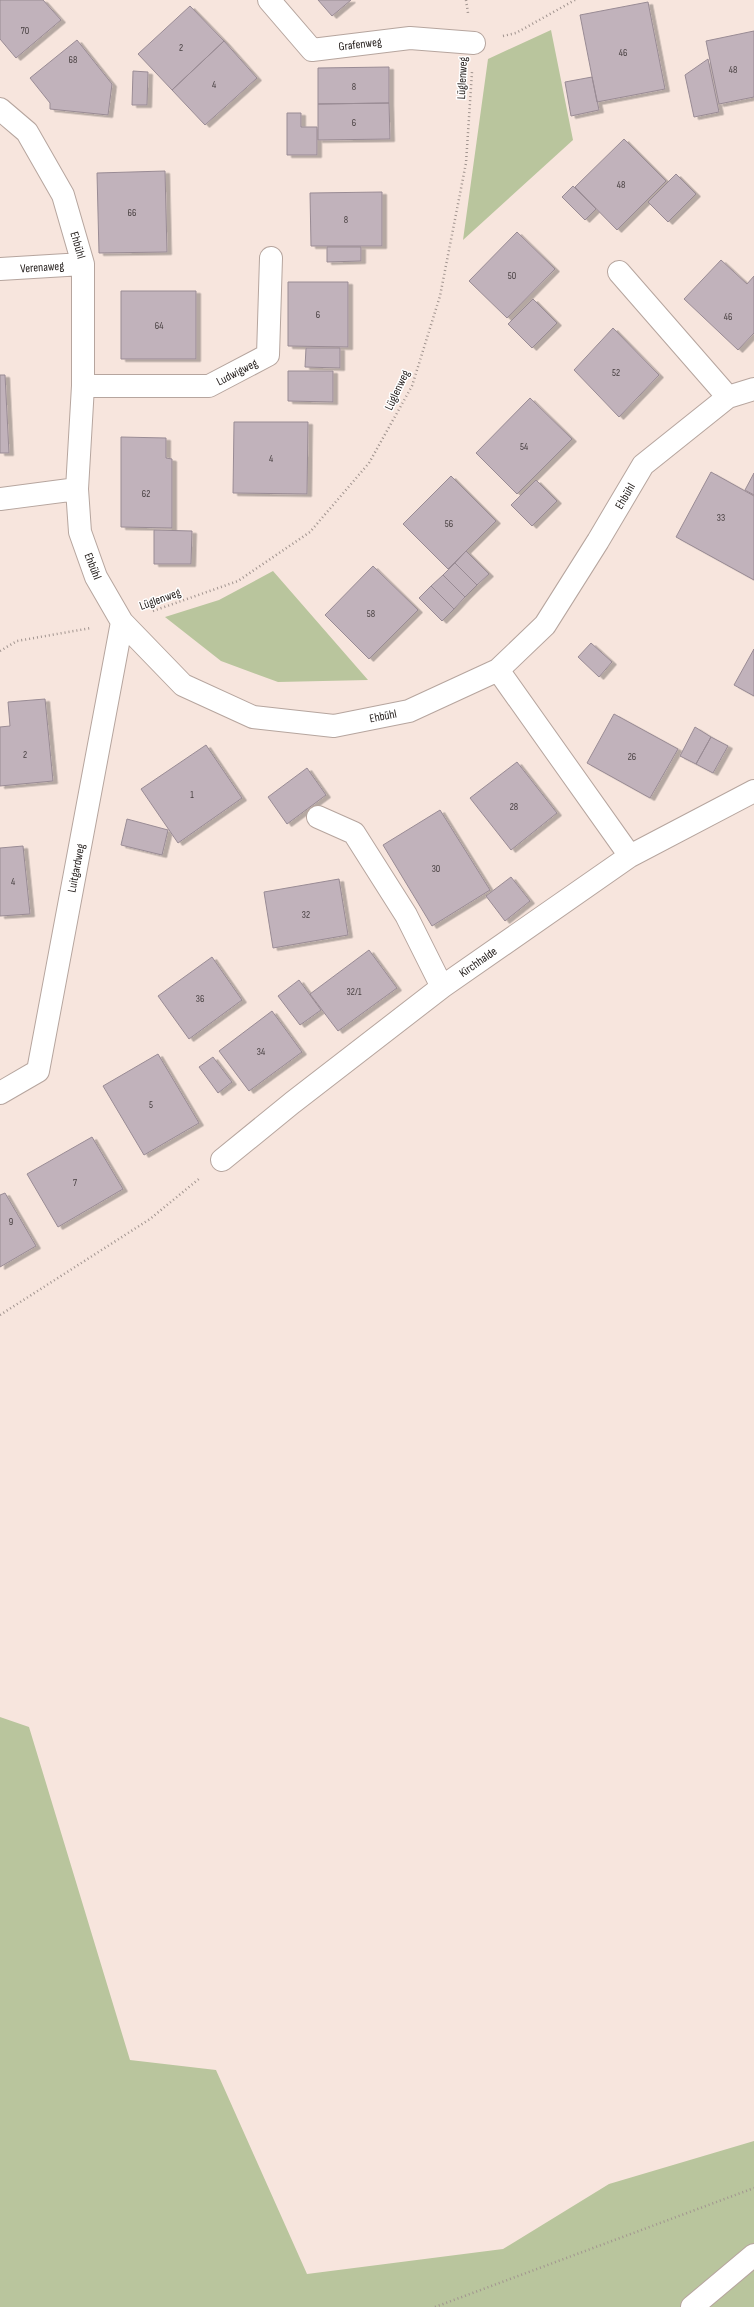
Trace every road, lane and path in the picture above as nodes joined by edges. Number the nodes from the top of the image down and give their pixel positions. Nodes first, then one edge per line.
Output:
1 (269, 0) edge
2 (466, 0) edge
3 (575, 0) edge
4 (474, 43) junction
5 (0, 109) edge
6 (271, 258) dead end
7 (83, 264) junction
8 (0, 270) edge
9 (619, 272) dead end
10 (84, 386) junction
11 (754, 389) edge
12 (728, 397) junction
13 (78, 489) junction
14 (0, 499) edge
15 (122, 622) junction
16 (0, 651) edge
17 (498, 670) junction
18 (754, 791) edge
19 (318, 817) dead end
20 (630, 856) junction
21 (442, 987) junction
22 (0, 1094) edge
23 (222, 1160) joint
24 (0, 1315) edge
25 (754, 2188) edge
26 (754, 2255) edge
27 (435, 2307) edge
28 (692, 2307) edge

1 - 4 street, Grafenweg
2 - 4 path, Lüglenweg
3 - 4 path
4 - 15 path, Lüglenweg
5 - 7 street, Ehbühl
6 - 10 street, Ludwigweg
7 - 8 street, Verenaweg
7 - 10 street, Ehbühl
9 - 12 street
10 - 13 street, Ehbühl
11 - 12 street, Ehbühl
12 - 17 street, Ehbühl
13 - 14 street
13 - 15 street, Ehbühl
15 - 16 path, Lüglenweg
15 - 17 street, Ehbühl
15 - 22 street, Luitgardweg
17 - 20 street
18 - 20 street, Kirchhalde
19 - 21 street
20 - 21 street, Kirchhalde
21 - 23 street, Kirchhalde
23 - 24 path
25 - 27 path
26 - 28 street

